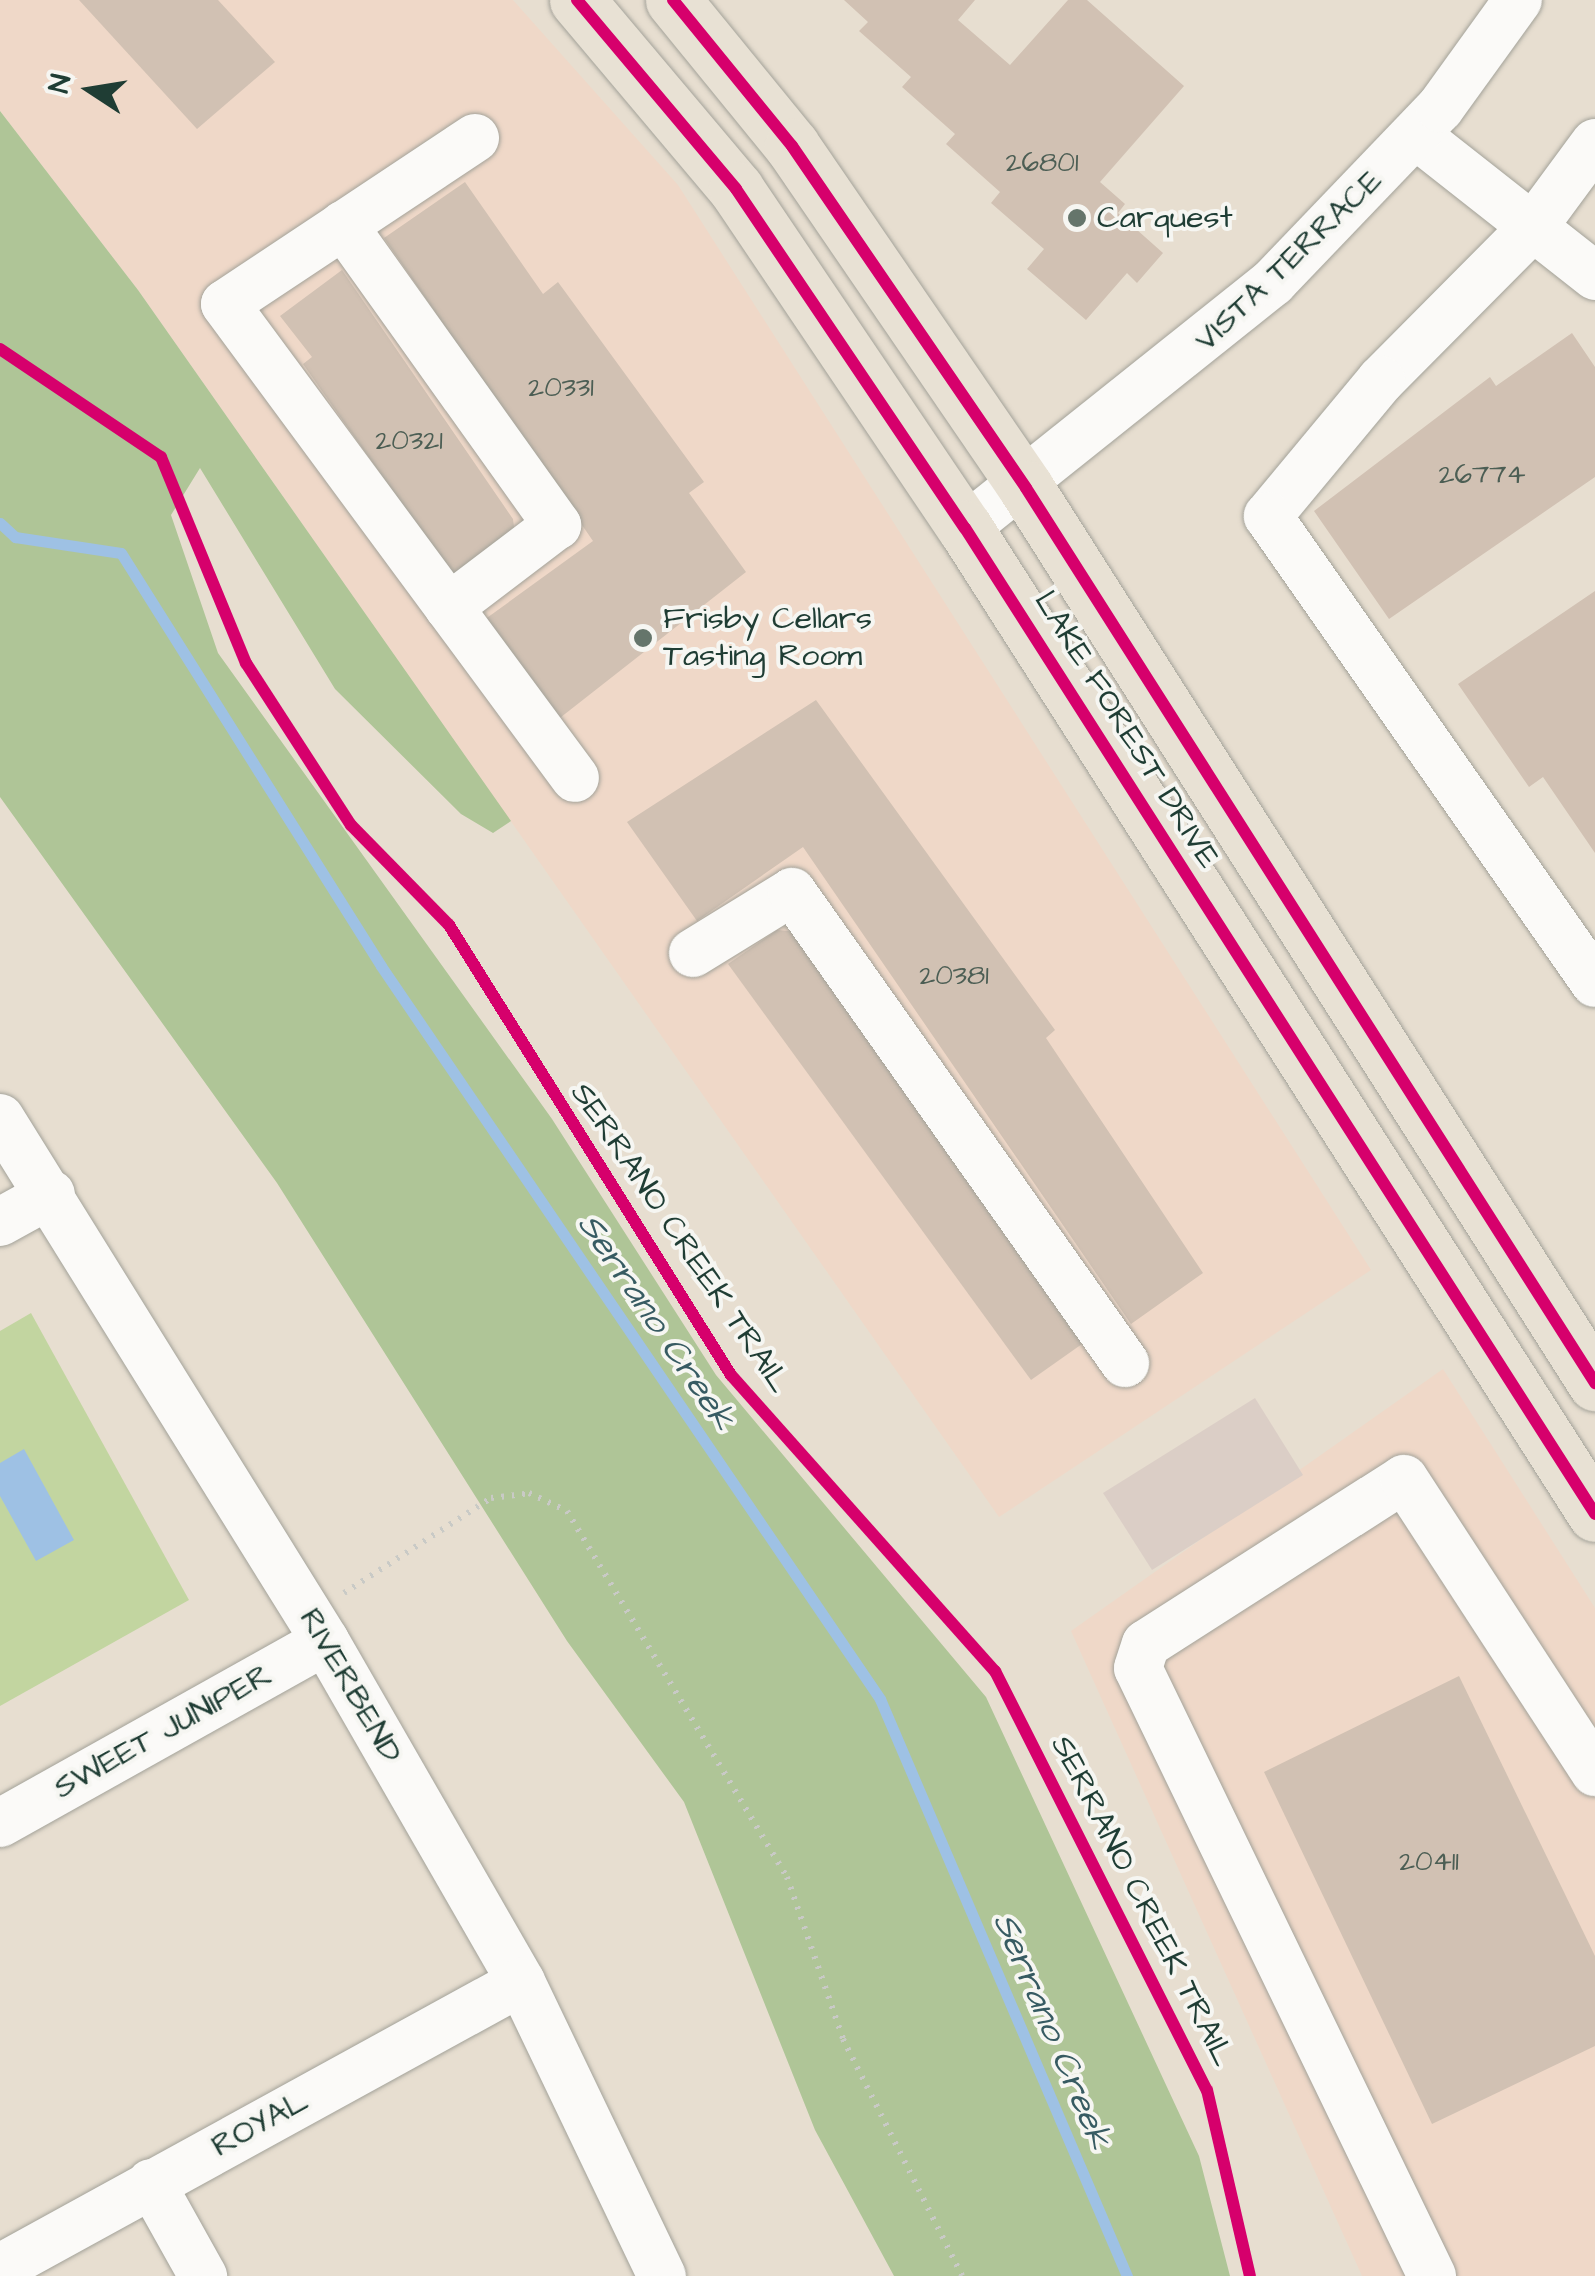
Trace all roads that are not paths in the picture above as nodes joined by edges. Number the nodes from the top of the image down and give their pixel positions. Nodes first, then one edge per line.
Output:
1 (577, 0) edge
2 (673, 0) edge
3 (1518, 0) edge
4 (1416, 135) junction
5 (475, 138) dead end
6 (1595, 144) edge
7 (343, 225) junction
8 (1533, 227) junction
9 (1595, 276) edge
10 (1026, 488) junction
11 (965, 528) junction
12 (449, 607) junction
13 (575, 778) dead end
14 (693, 954) dead end
15 (1587, 955) edge
16 (0, 1118) edge
17 (51, 1194) junction
18 (0, 1222) edge
19 (1125, 1362) dead end
20 (1595, 1383) edge
21 (1595, 1514) edge
22 (317, 1628) junction
23 (1595, 1772) edge
24 (0, 1823) edge
25 (521, 1982) junction
26 (152, 2183) junction
27 (0, 2268) edge
28 (203, 2276) edge
29 (662, 2276) edge
30 (1432, 2276) edge

1 - 11 main road, LAKE FOREST DRIVE
2 - 10 main road, LAKE FOREST DRIVE
3 - 4 street, VISTA TERRACE
4 - 8 street
4 - 10 street, VISTA TERRACE
5 - 7 street
6 - 8 street
7 - 12 street
7 - 12 street
8 - 9 street
8 - 15 street
10 - 11 street, VISTA TERRACE
10 - 20 main road, LAKE FOREST DRIVE
11 - 21 main road, LAKE FOREST DRIVE
12 - 13 street
14 - 19 street
16 - 17 street, RIVERBEND
17 - 18 street
17 - 22 street, RIVERBEND
22 - 24 street, SWEET JUNIPER
22 - 25 street, RIVERBEND
23 - 30 street
25 - 26 street, ROYAL
25 - 29 street, RIVERBEND
26 - 27 street, ROYAL
26 - 28 street

